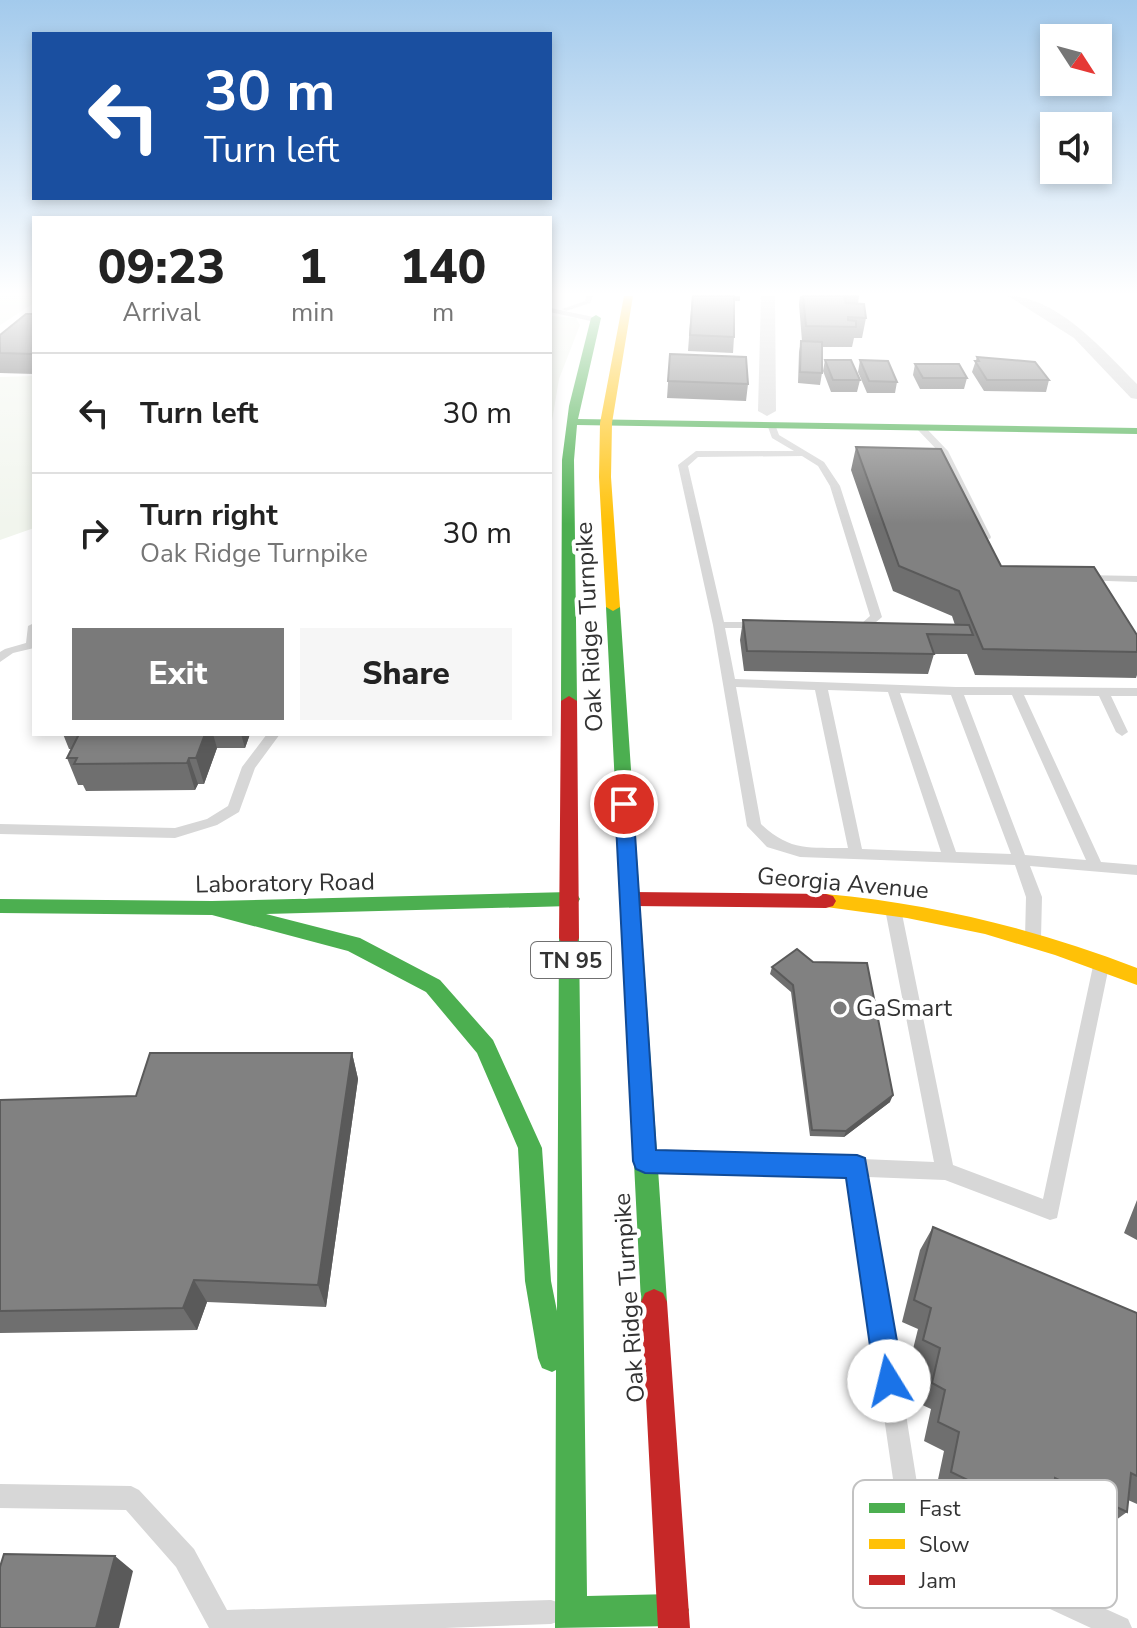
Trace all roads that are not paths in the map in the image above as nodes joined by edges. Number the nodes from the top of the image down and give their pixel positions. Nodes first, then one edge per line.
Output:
1 (583, 372) edge
2 (616, 372) edge
3 (769, 372) edge
4 (1116, 372) edge
5 (1137, 394) edge
6 (573, 414) junction
7 (608, 415) junction
8 (1137, 415) edge
9 (770, 419) junction
10 (916, 420) junction
11 (1137, 431) edge
12 (799, 454) junction
13 (994, 553) edge
14 (1072, 578) edge
15 (1137, 579) edge
16 (719, 625) junction
17 (777, 626) edge
18 (849, 627) edge
19 (32, 644) edge
20 (0, 658) edge
21 (729, 683) junction
22 (821, 687) junction
23 (893, 689) junction
24 (956, 691) junction
25 (1016, 691) junction
26 (1103, 691) junction
27 (1137, 692) edge
28 (1122, 732) dead end
29 (272, 736) edge
30 (0, 829) edge
31 (856, 853) junction
32 (950, 857) junction
33 (1022, 860) junction
34 (1096, 866) junction
35 (1137, 870) edge
36 (578, 899) junction
37 (623, 899) junction
38 (0, 906) edge
39 (892, 907) junction
40 (212, 908) junction
41 (1033, 938) junction
42 (1102, 962) junction
43 (1137, 977) edge
44 (645, 1161) junction
45 (857, 1166) junction
46 (945, 1171) junction
47 (573, 1479) junction
48 (905, 1480) edge
49 (0, 1496) edge
50 (1075, 1608) edge
51 (673, 1619) edge
52 (571, 1620) edge
53 (1119, 1628) edge

1 - 6 main road, Oak Ridge Turnpike / TN 95
2 - 7 main road, Oak Ridge Turnpike / TN 95
3 - 9 street
4 - 5 street
6 - 7 main road
6 - 36 main road, Oak Ridge Turnpike / TN 95
7 - 9 main road
7 - 37 main road, Oak Ridge Turnpike / TN 95
8 - 10 main road
9 - 10 main road
9 - 12 lane
10 - 11 main road
10 - 13 lane
12 - 16 lane
12 - 18 lane
14 - 15 lane
16 - 17 lane
16 - 21 lane
19 - 20 lane
21 - 22 lane
21 - 31 lane
22 - 23 lane
22 - 31 lane
23 - 24 lane
23 - 32 lane
24 - 25 lane
24 - 33 lane
25 - 26 lane
25 - 34 lane
26 - 27 lane
26 - 28 lane
29 - 30 lane
31 - 32 lane
32 - 33 lane
33 - 34 lane
33 - 41 lane
34 - 35 lane
36 - 40 main road, Laboratory Road
36 - 47 main road, Oak Ridge Turnpike / TN 95
37 - 39 main road, Georgia Avenue
37 - 44 main road, Oak Ridge Turnpike / TN 95
38 - 40 main road, Laboratory Road
39 - 41 main road, Georgia Avenue
39 - 46 lane
40 - 47 main road
41 - 42 main road, Georgia Avenue
42 - 43 main road, Georgia Avenue
42 - 46 lane
44 - 45 lane
44 - 51 main road, Oak Ridge Turnpike / TN 95
45 - 46 lane
45 - 48 lane
47 - 52 main road, Oak Ridge Turnpike / TN 95
49 - 52 lane
50 - 53 lane
51 - 52 main road

